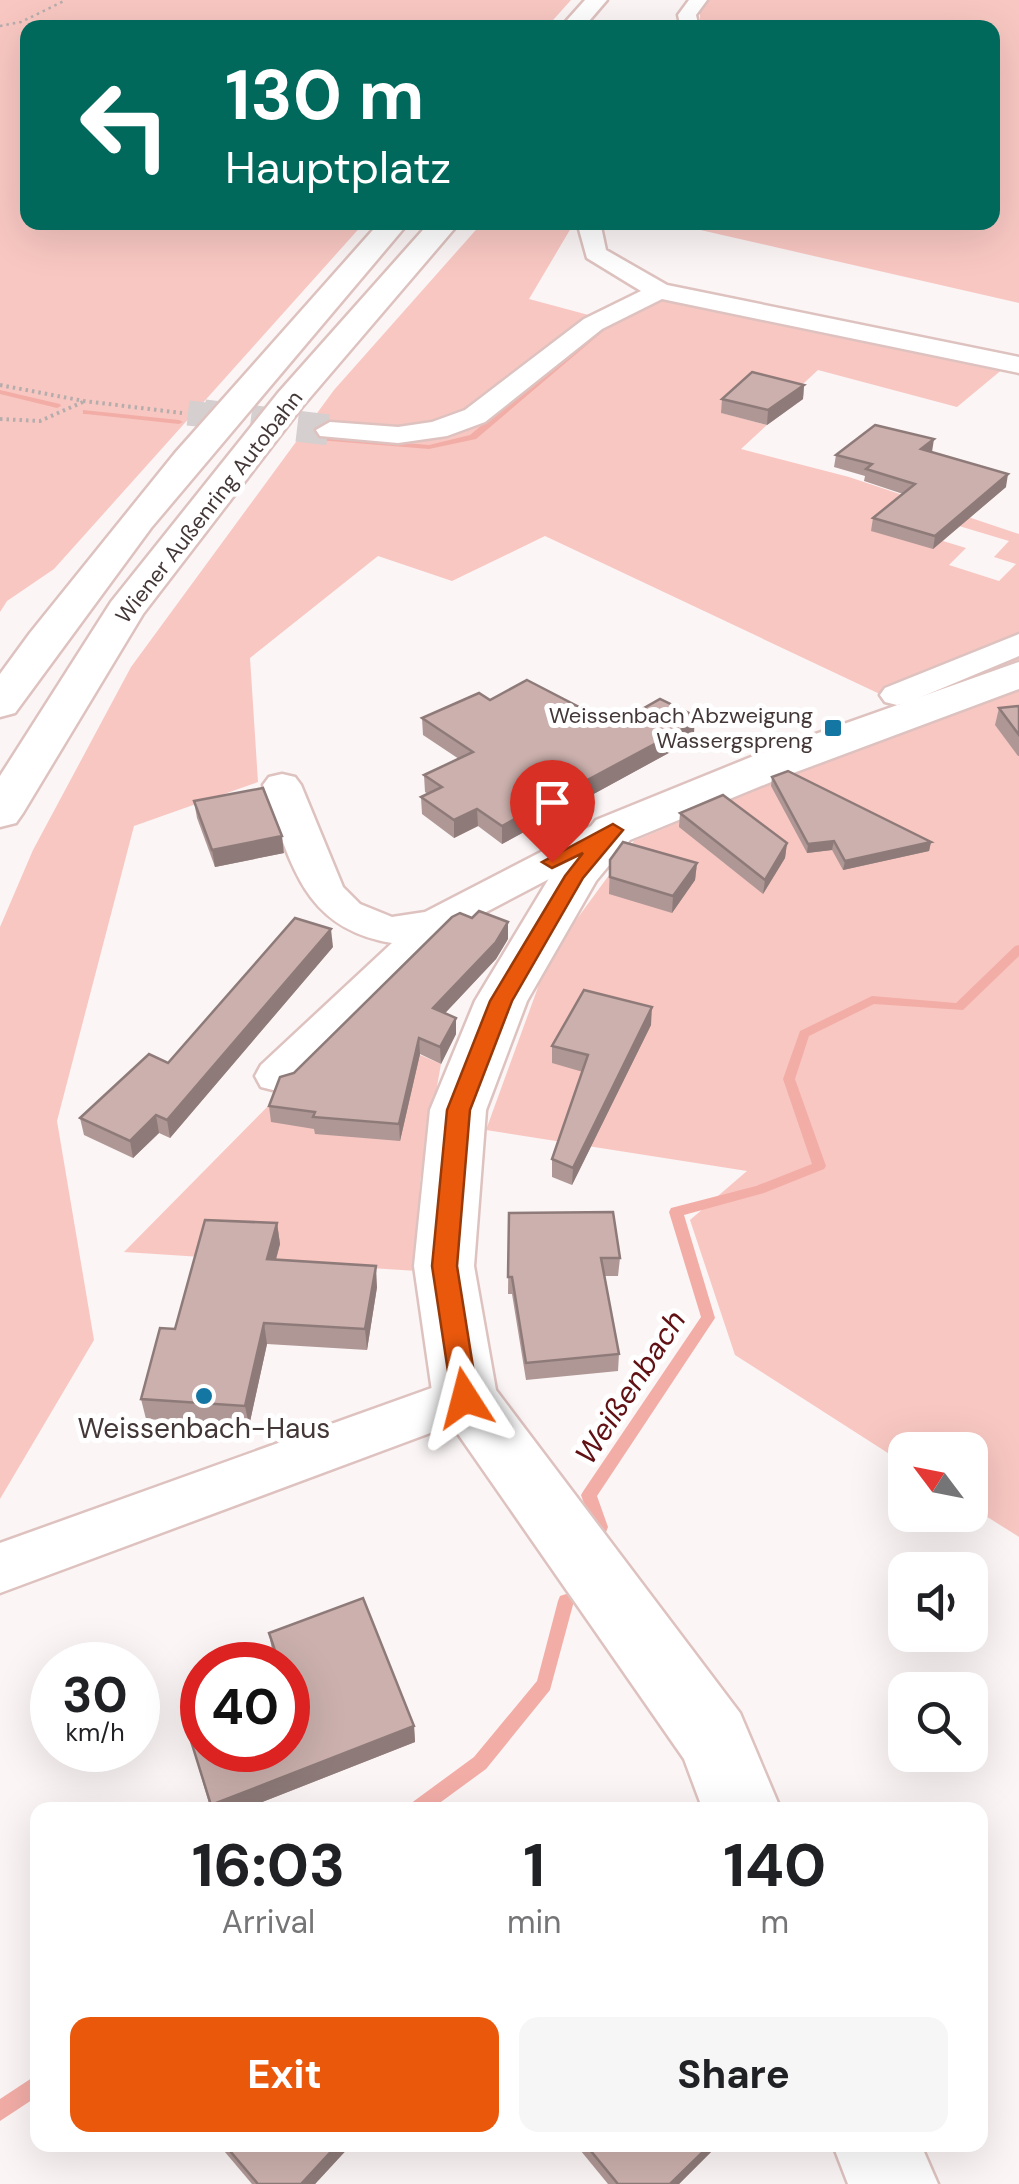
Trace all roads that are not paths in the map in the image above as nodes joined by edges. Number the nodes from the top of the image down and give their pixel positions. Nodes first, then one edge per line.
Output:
1 (596, 0) edge
2 (579, 20) edge
3 (388, 230) edge
4 (439, 230) edge
5 (590, 230) edge
6 (659, 291) junction
7 (1019, 365) edge
8 (330, 430) tunnel mouth
9 (1019, 644) edge
10 (1019, 675) edge
11 (898, 695) dead end
12 (0, 704) edge
13 (282, 785) dead end
14 (0, 812) edge
15 (613, 830) junction
16 (442, 920) junction
17 (277, 1076) edge
18 (465, 1398) junction
19 (0, 1568) edge
20 (739, 1802) edge
21 (880, 2152) edge
22 (893, 2184) edge

1 - 2 main road
3 - 12 main road, Wiener Außenring Autobahn
4 - 14 main road, Wiener Außenring Autobahn
5 - 6 street
6 - 7 street
6 - 8 street
9 - 11 street
10 - 15 main road
13 - 16 street
15 - 16 street
15 - 18 main road
16 - 17 street
18 - 19 street
18 - 20 main road
21 - 22 main road

